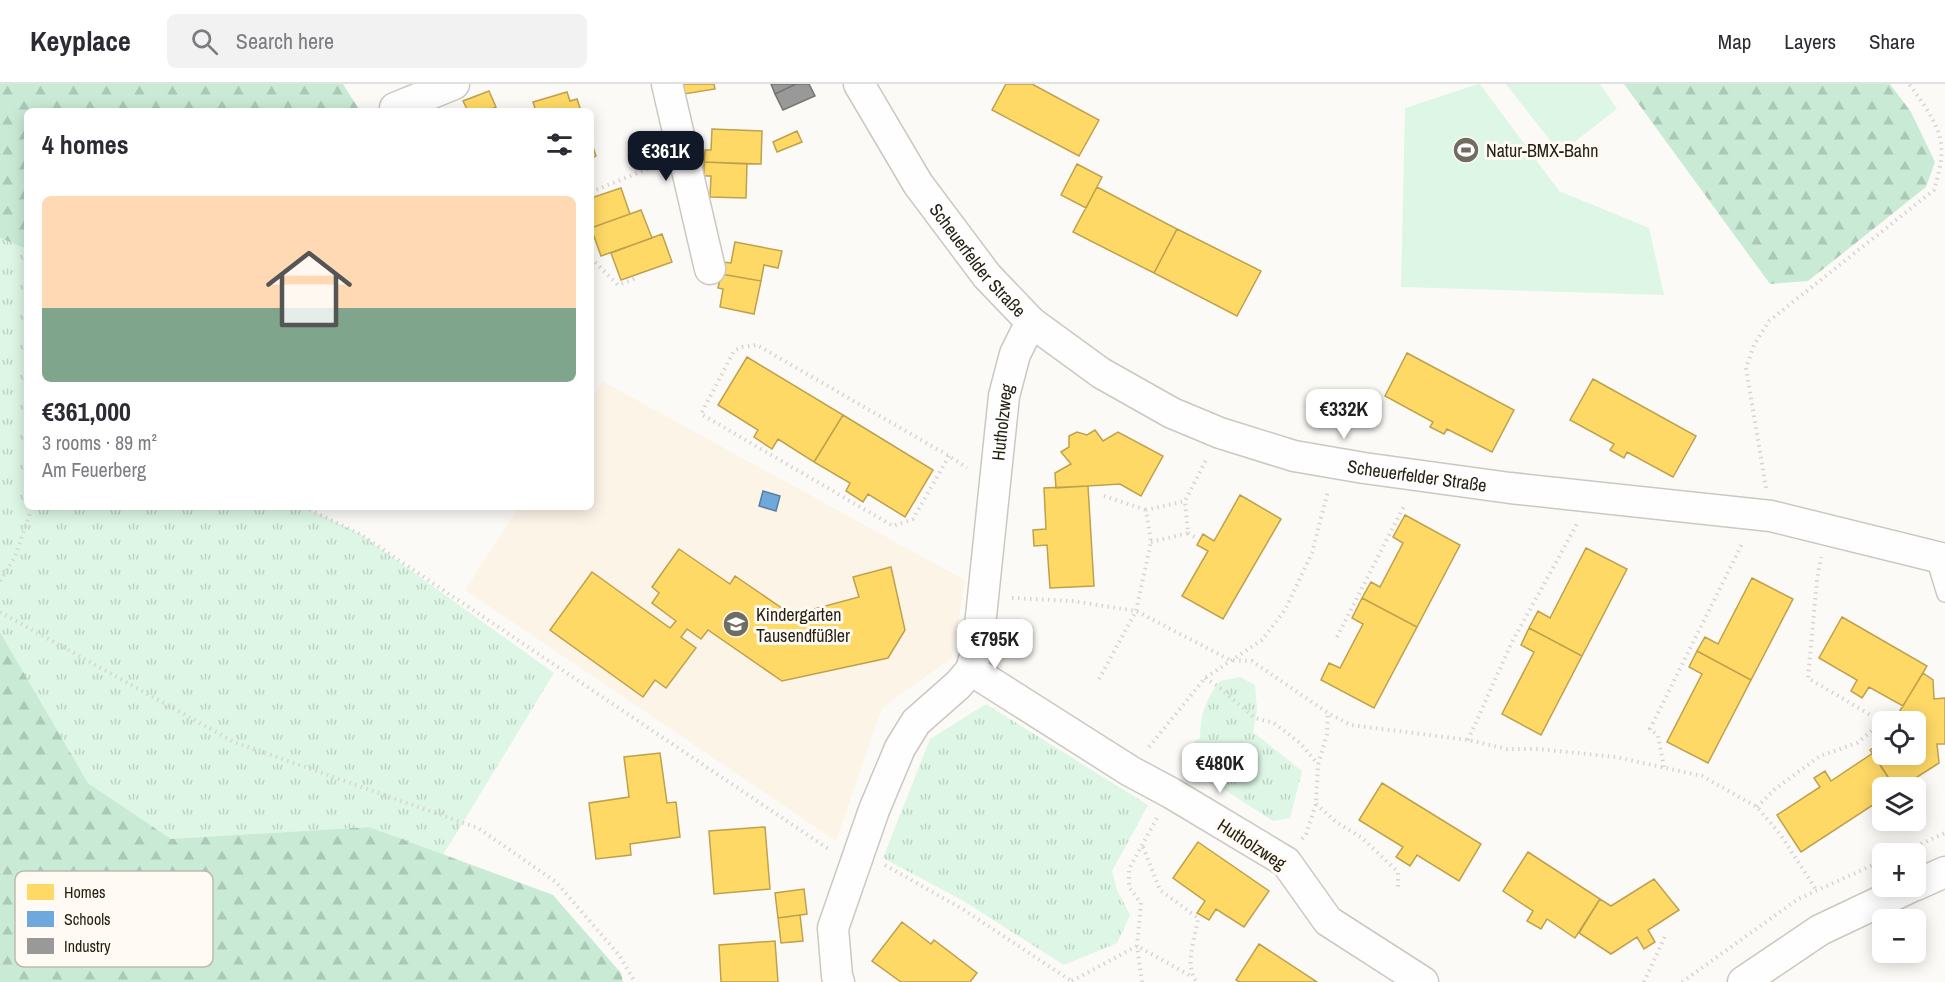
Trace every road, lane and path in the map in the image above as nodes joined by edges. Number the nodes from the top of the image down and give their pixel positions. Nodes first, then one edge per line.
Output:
1 (454, 84) edge
2 (667, 84) edge
3 (859, 84) edge
4 (1909, 84) edge
5 (395, 108) dead end
6 (684, 154) junction
7 (594, 191) edge
8 (594, 261) edge
9 (710, 270) dead end
10 (636, 278) dead end
11 (1031, 322) junction
12 (1220, 433) junction
13 (949, 456) joint
14 (1334, 463) junction
15 (1420, 476) junction
16 (1104, 496) dead end
17 (1592, 496) junction
18 (1185, 501) junction
19 (31, 510) edge
20 (310, 510) edge
21 (1146, 510) junction
22 (1763, 515) junction
23 (1826, 529) junction
24 (1188, 533) junction
25 (1198, 539) dead end
26 (1151, 542) junction
27 (1939, 557) edge
28 (0, 581) edge
29 (1945, 594) edge
30 (981, 596) junction
31 (1136, 611) junction
32 (0, 612) edge
33 (1337, 636) dead end
34 (1230, 660) junction
35 (971, 670) junction
36 (1205, 678) junction
37 (1100, 679) dead end
38 (1328, 713) junction
39 (1468, 740) junction
40 (1318, 765) junction
41 (1664, 767) junction
42 (1130, 771) junction
43 (1171, 793) junction
44 (1317, 804) junction
45 (1757, 807) junction
46 (1945, 832) edge
47 (1922, 843) edge
48 (1143, 846) junction
49 (857, 859) junction
50 (1286, 862) junction
51 (1872, 866) edge
52 (1945, 872) edge
53 (1926, 881) edge
54 (1398, 889) dead end
55 (1816, 891) junction
56 (1890, 897) edge
57 (1666, 934) dead end
58 (1137, 946) junction
59 (1192, 976) junction
60 (1072, 981) edge
61 (635, 982) edge
62 (839, 982) edge
63 (1142, 982) edge
64 (1197, 982) edge
65 (1424, 982) edge
66 (1644, 982) edge
67 (1682, 982) edge
68 (1743, 982) edge

1 - 5 street
2 - 6 street
3 - 11 street, Scheuerfelder Straße
4 - 22 path
6 - 7 path
6 - 9 street
8 - 10 path
11 - 12 street, Scheuerfelder Straße
11 - 30 street, Hutholzweg
12 - 14 street, Scheuerfelder Straße
12 - 18 path
13 - 13 path
14 - 15 street, Scheuerfelder Straße
14 - 34 path
15 - 17 street, Scheuerfelder Straße
15 - 33 path
16 - 21 path
17 - 22 street, Scheuerfelder Straße
17 - 39 path
18 - 21 path
18 - 24 path
19 - 28 path
20 - 49 path
21 - 26 path
22 - 23 street, Scheuerfelder Straße
22 - 41 path
23 - 27 street, Scheuerfelder Straße
23 - 45 path
24 - 25 path
24 - 26 path
26 - 31 path
27 - 29 lane
30 - 31 path
30 - 35 street, Hutholzweg
31 - 34 path
31 - 37 path
32 - 61 path
34 - 36 path
34 - 38 path
35 - 42 street, Hutholzweg
35 - 49 street, Hutholzweg
36 - 40 path
36 - 42 path
38 - 39 path
38 - 40 path
39 - 41 path
40 - 44 path
41 - 45 path
42 - 43 street, Hutholzweg
43 - 48 path
43 - 50 street, Hutholzweg
44 - 50 path
44 - 54 path
45 - 55 path
46 - 47 path
48 - 58 path
48 - 59 path
49 - 60 path
49 - 62 street, Hutholzweg
50 - 65 street, Hutholzweg
51 - 55 path
52 - 53 street
55 - 67 path
56 - 68 street
57 - 66 path
58 - 59 path
58 - 60 path
58 - 63 path
59 - 64 path

